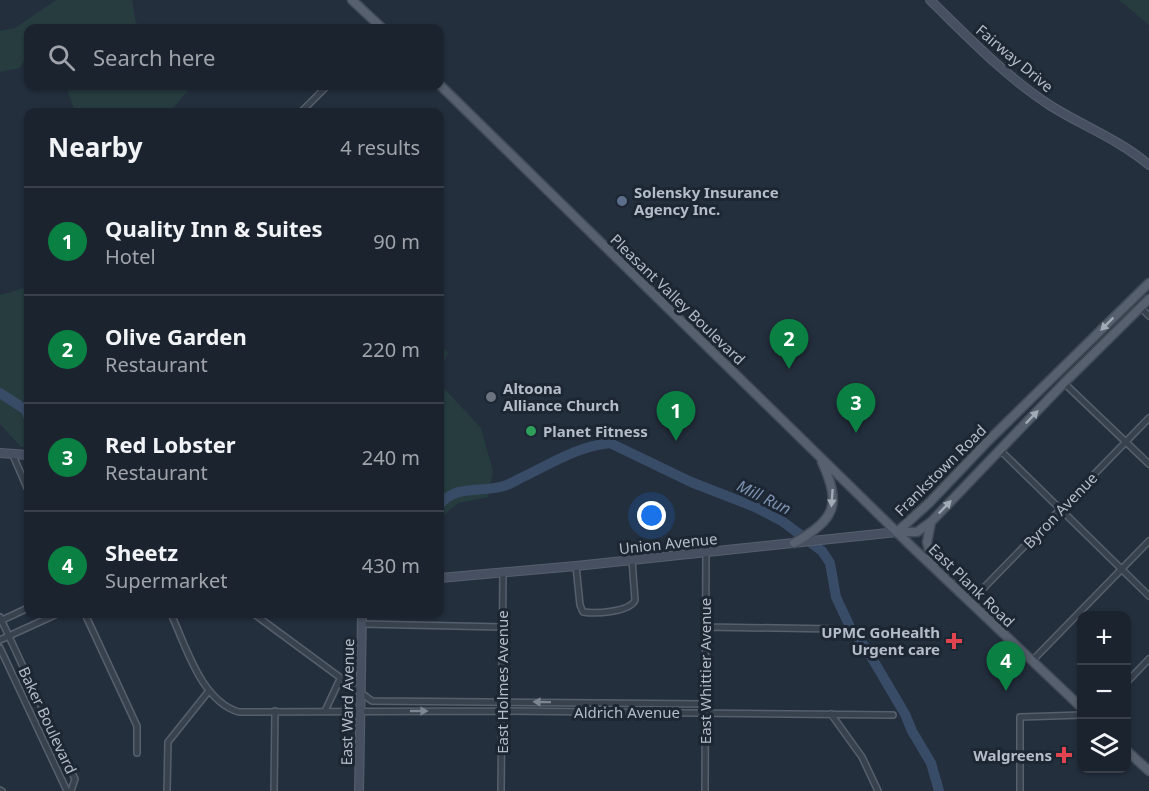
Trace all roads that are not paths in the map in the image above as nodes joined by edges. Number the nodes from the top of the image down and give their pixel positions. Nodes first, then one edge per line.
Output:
1 (352, 0) edge
2 (930, 0) edge
3 (378, 24) edge
4 (444, 89) edge
5 (323, 90) edge
6 (305, 108) edge
7 (1149, 165) edge
8 (1149, 283) edge
9 (1149, 299) edge
10 (1140, 307) junction
11 (1149, 316) edge
12 (1056, 375) junction
13 (1064, 383) junction
14 (1149, 418) edge
15 (989, 440) junction
16 (1126, 442) junction
17 (1000, 450) junction
18 (0, 453) edge
19 (12, 453) junction
20 (24, 454) edge
21 (820, 456) junction
22 (1149, 464) edge
23 (24, 481) edge
24 (1061, 509) junction
25 (931, 522) junction
26 (897, 532) junction
27 (1149, 541) edge
28 (798, 542) junction
29 (706, 552) junction
30 (632, 560) junction
31 (576, 566) junction
32 (934, 568) junction
33 (1122, 569) junction
34 (503, 573) junction
35 (444, 577) edge
36 (1149, 596) edge
37 (970, 602) junction
38 (24, 610) edge
39 (48, 618) edge
40 (87, 618) edge
41 (173, 618) edge
42 (259, 618) edge
43 (362, 618) edge
44 (1, 620) edge
45 (362, 624) junction
46 (502, 627) junction
47 (705, 627) junction
48 (836, 629) dead end
49 (9, 636) junction
50 (0, 640) edge
51 (0, 648) edge
52 (1149, 659) edge
53 (1032, 661) junction
54 (1131, 678) edge
55 (340, 679) junction
56 (208, 692) junction
57 (361, 694) junction
58 (502, 702) junction
59 (1077, 703) edge
60 (705, 704) junction
61 (275, 711) junction
62 (325, 711) junction
63 (361, 711) junction
64 (502, 711) junction
65 (705, 713) junction
66 (831, 714) junction
67 (894, 715) dead end
68 (1077, 715) edge
69 (137, 753) dead end
70 (1131, 755) edge
71 (65, 757) junction
72 (53, 762) junction
73 (1149, 771) edge
74 (69, 791) edge
75 (167, 791) edge
76 (274, 791) edge
77 (359, 791) edge
78 (501, 791) edge
79 (705, 791) edge
80 (878, 791) edge
81 (1020, 791) edge

1 - 3 main road
2 - 7 main road, Fairway Drive
4 - 21 main road, Pleasant Valley Boulevard
5 - 6 street
8 -> 12 main road, Frankstown Road
9 - 10 main road, Frankstown Road
10 - 11 street
10 - 13 main road, Frankstown Road
12 - 13 main road
12 - 15 main road, Frankstown Road
13 - 16 street
17 -> 13 main road, Frankstown Road
14 - 16 street, Byron Avenue
15 - 17 main road
15 - 26 main road, Frankstown Road
16 - 22 street
16 - 24 street, Byron Avenue
17 - 24 street
25 -> 17 main road, Frankstown Road
18 - 19 main road
19 - 20 main road
19 - 23 street
21 - 26 main road, Pleasant Valley Boulevard
21 -> 28 main road
24 - 33 street
24 - 37 street, Byron Avenue
25 - 26 main road, Frankstown Road
25 - 32 main road
26 - 28 main road, Union Avenue
26 - 32 main road, East Plank Road
27 - 33 street
28 - 29 main road, Union Avenue
29 - 30 main road, Union Avenue
29 - 47 street, East Whittier Avenue
30 - 31 main road, Union Avenue
30 - 31 street
31 - 34 main road, Union Avenue
32 - 37 main road, East Plank Road
33 - 36 street
33 - 53 street
34 - 35 main road, Union Avenue
34 - 46 street, East Holmes Avenue
37 - 53 main road, East Plank Road
38 - 44 street
39 - 49 street
40 - 69 street
41 - 56 street
42 - 55 street
43 - 45 main road, East Ward Avenue
44 - 49 street, Baker Boulevard
45 - 46 street
45 - 57 main road, East Ward Avenue
46 - 58 street, East Holmes Avenue
47 - 48 street
47 - 60 street, East Whittier Avenue
49 - 50 street
49 - 71 street, Baker Boulevard
51 - 72 street, Baker Boulevard
52 - 54 street
53 - 59 main road, East Plank Road
55 - 57 street
55 - 62 street
56 - 61 street, Aldrich Avenue
56 - 75 street
57 - 58 street, Aldrich Avenue
57 - 63 main road, East Ward Avenue
60 -> 58 street, Aldrich Avenue
58 - 64 street, East Holmes Avenue
60 - 65 street, East Whittier Avenue
61 - 62 street, Aldrich Avenue
61 - 76 street
62 - 63 street, Aldrich Avenue
63 -> 64 street, Aldrich Avenue
63 - 77 main road, East Ward Avenue
64 - 65 street, Aldrich Avenue
64 - 78 street, East Holmes Avenue
65 - 66 street, Aldrich Avenue
65 - 79 street, East Whittier Avenue
66 - 67 street, Aldrich Avenue
66 - 80 street
68 - 81 street
70 - 73 main road
71 - 72 street
71 - 74 street, Baker Boulevard
72 - 74 street, Baker Boulevard

